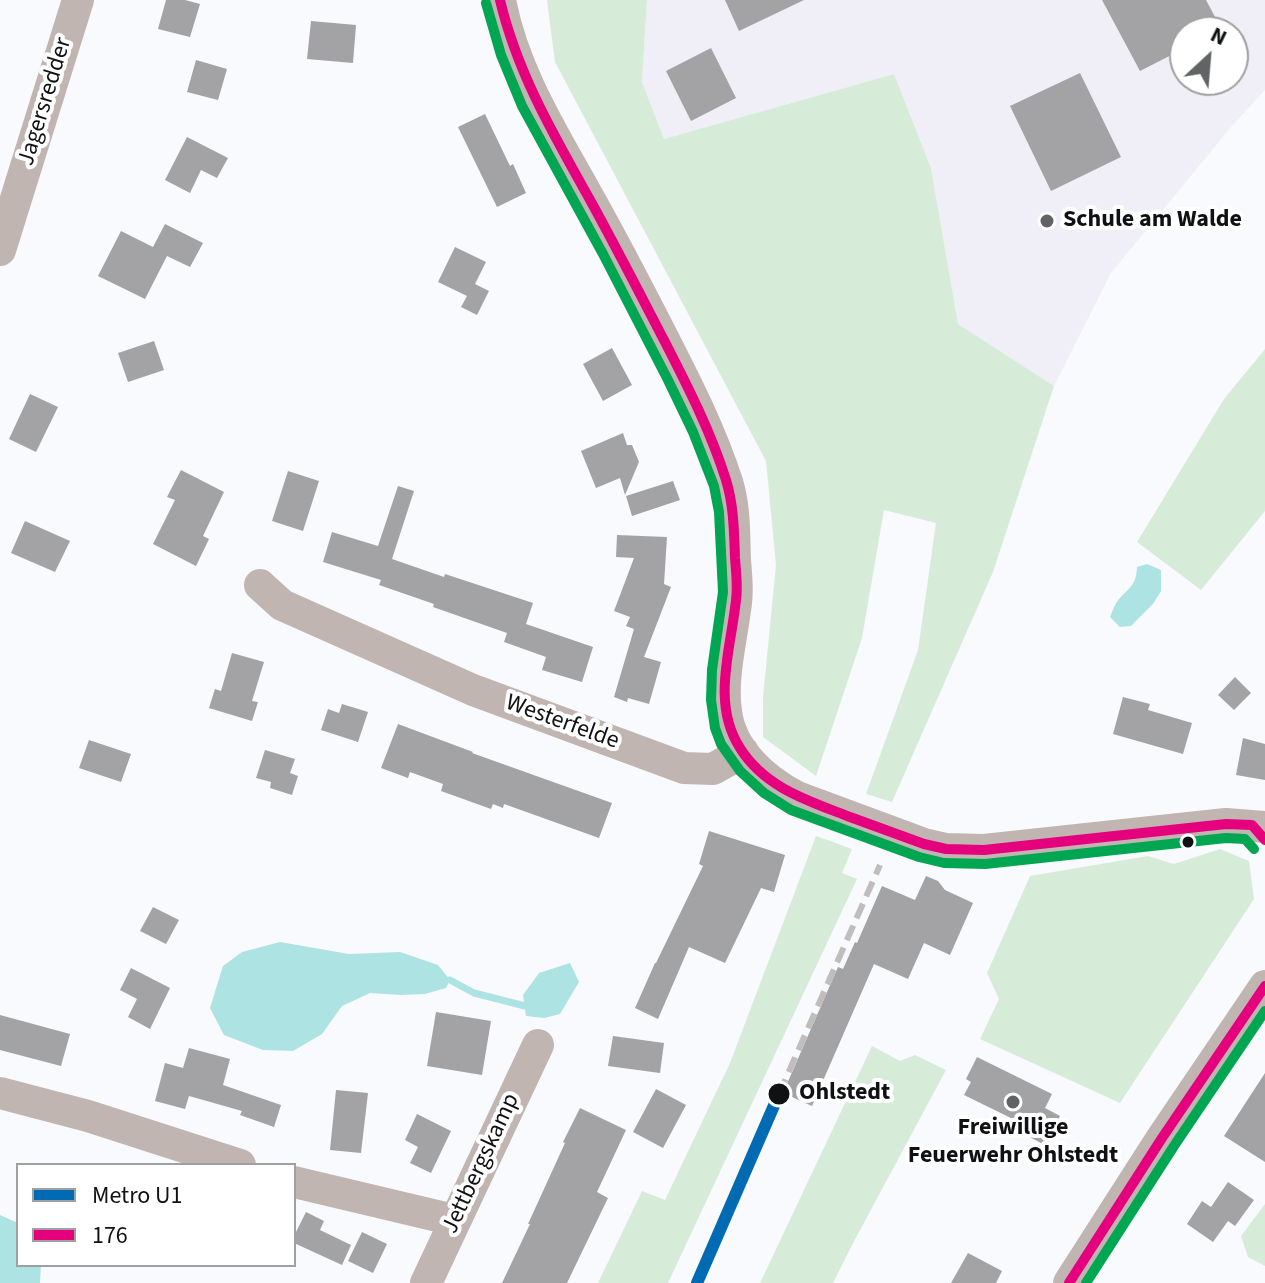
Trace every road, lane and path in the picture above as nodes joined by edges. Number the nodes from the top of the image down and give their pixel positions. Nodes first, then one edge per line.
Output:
1 (78, 0) edge
2 (500, 0) edge
3 (0, 250) edge
4 (260, 585) dead end
5 (743, 752) junction
6 (1261, 830) edge
7 (1265, 986) edge
8 (538, 1045) dead end
9 (0, 1093) edge
10 (234, 1163) edge
11 (296, 1182) edge
12 (454, 1220) junction
13 (426, 1283) edge
14 (1069, 1283) edge

1 - 3 street, Jagersredder
2 - 5 street
4 - 5 street, Westerfelde
5 - 6 street
7 - 14 street
8 - 12 street, Jettbergskamp
9 - 10 street
11 - 12 street
12 - 13 street, Jettbergskamp

